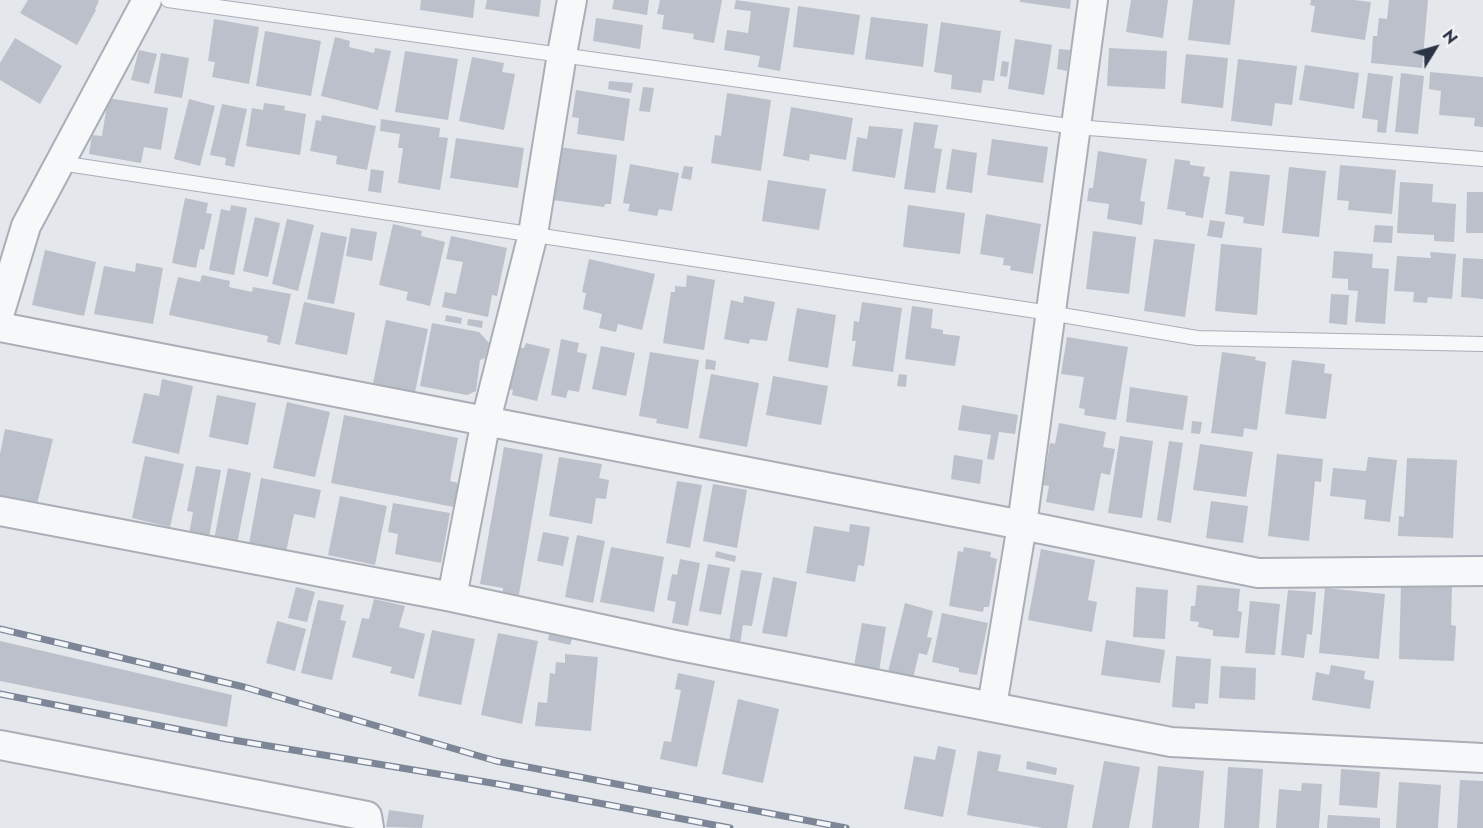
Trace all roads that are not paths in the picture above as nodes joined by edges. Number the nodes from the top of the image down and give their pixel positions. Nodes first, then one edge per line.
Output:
1 (147, 0) edge
2 (168, 0) edge
3 (572, 0) edge
4 (1093, 0) edge
5 (562, 54) junction
6 (1076, 128) junction
7 (1483, 159) edge
8 (60, 163) junction
9 (533, 234) junction
10 (0, 312) edge
11 (1050, 313) junction
12 (0, 327) edge
13 (1483, 345) edge
14 (486, 420) junction
15 (0, 511) edge
16 (1022, 525) junction
17 (1483, 572) edge
18 (452, 597) junction
19 (992, 706) junction
20 (0, 745) edge
21 (1483, 758) edge
22 (369, 828) edge

1 - 8 street
2 - 5 lane
3 - 5 street
4 - 6 street
5 - 6 lane
5 - 9 street
6 - 7 lane
6 - 11 street
8 - 9 lane
8 - 10 street
9 - 11 lane
9 - 14 street
11 - 13 lane
11 - 16 street
12 - 14 street
14 - 16 street
14 - 18 street
15 - 18 street
16 - 17 street
16 - 19 street
18 - 19 street
19 - 21 street
20 - 22 street

